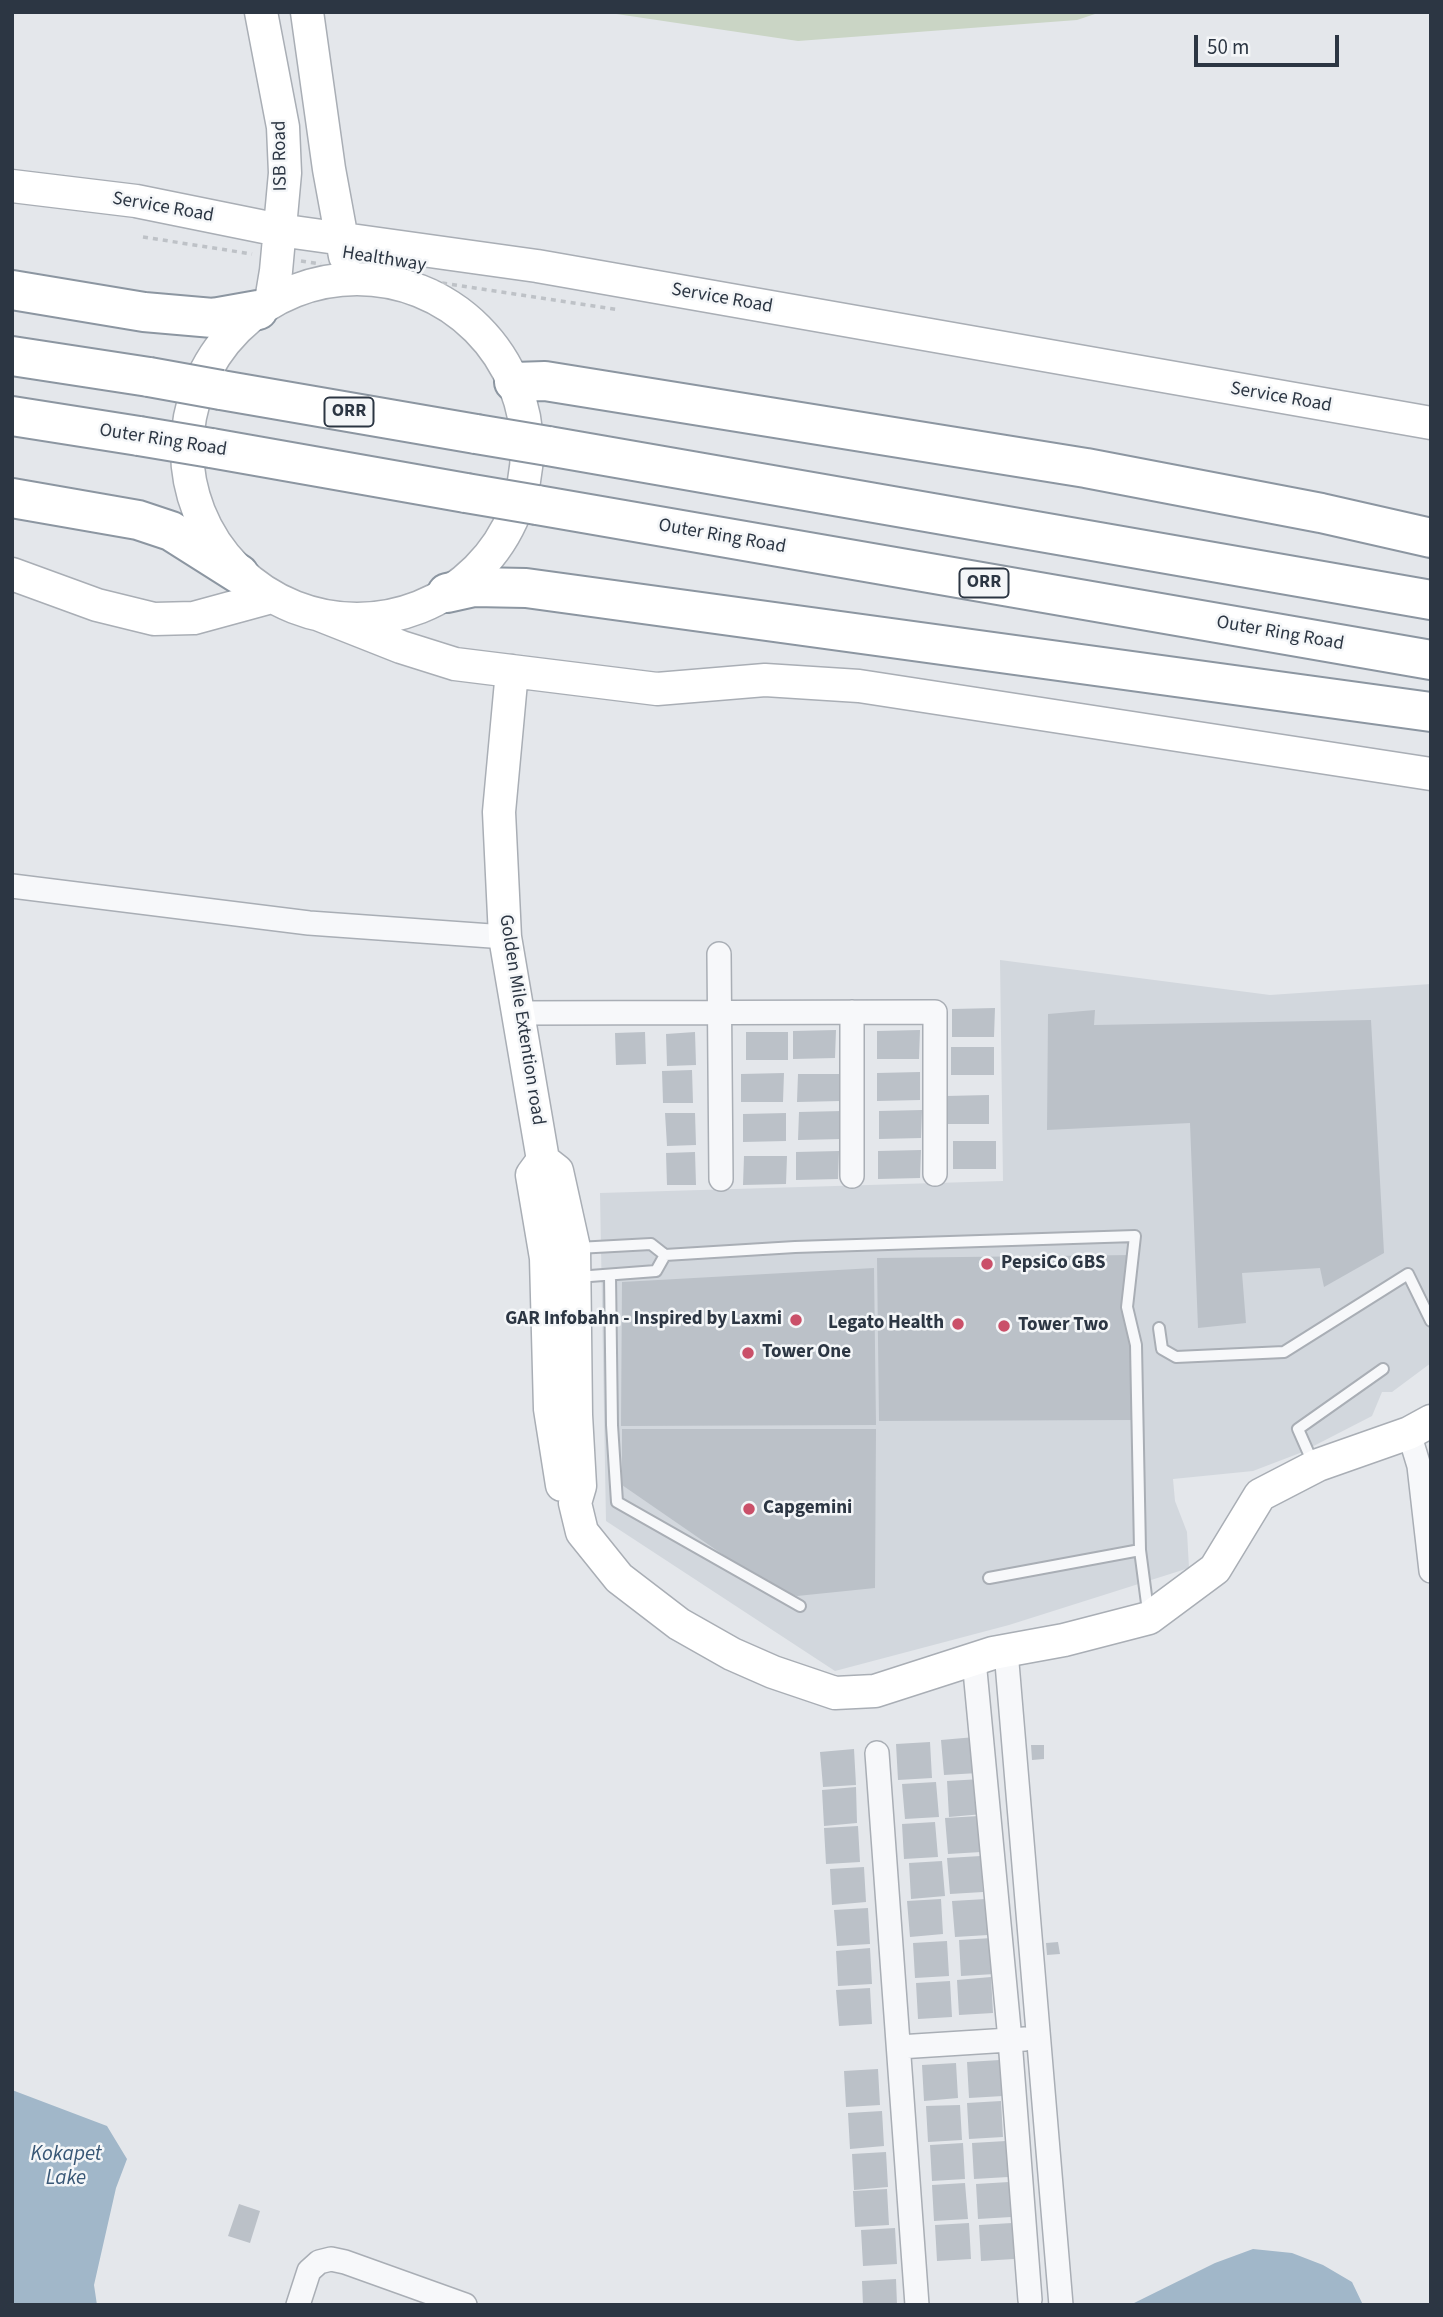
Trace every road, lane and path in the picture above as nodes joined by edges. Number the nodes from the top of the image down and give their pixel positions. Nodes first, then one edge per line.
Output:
1 (261, 12) edge
2 (307, 12) edge
3 (12, 186) edge
4 (143, 237) dead end
5 (278, 244) junction
6 (346, 262) junction
7 (12, 290) edge
8 (264, 305) junction
9 (620, 310) dead end
10 (12, 356) edge
11 (514, 382) junction
12 (12, 416) edge
13 (1431, 423) edge
14 (12, 498) edge
15 (1431, 538) edge
16 (12, 574) edge
17 (239, 574) junction
18 (447, 593) junction
19 (271, 597) junction
20 (1431, 600) edge
21 (320, 615) junction
22 (1431, 660) edge
23 (512, 671) junction
24 (1431, 712) edge
25 (1431, 774) edge
26 (12, 886) edge
27 (505, 937) junction
28 (719, 954) dead end
29 (720, 1012) junction
30 (852, 1012) junction
31 (517, 1013) junction
32 (542, 1160) junction
33 (935, 1174) dead end
34 (852, 1177) dead end
35 (721, 1179) dead end
36 (665, 1255) junction
37 (575, 1262) junction
38 (610, 1276) junction
39 (1431, 1321) edge
40 (1159, 1328) dead end
41 (1382, 1369) dead end
42 (1420, 1427) edge
43 (1315, 1466) junction
44 (575, 1503) junction
45 (1140, 1550) junction
46 (1431, 1571) edge
47 (989, 1578) dead end
48 (800, 1606) dead end
49 (1149, 1618) junction
50 (1006, 1651) junction
51 (974, 1660) junction
52 (877, 1753) dead end
53 (1038, 2037) junction
54 (1010, 2040) junction
55 (899, 2046) junction
56 (1030, 2300) dead end
57 (298, 2305) edge
58 (464, 2305) edge
59 (917, 2305) edge
60 (1061, 2305) edge

1 - 5 main road, ISB Road
2 - 6 main road
3 - 5 main road, Service Road
4 - 5 path, Healthway
5 - 6 main road, Service Road
5 - 6 path, Healthway
5 - 8 main road, ISB Road
6 - 8 main road
6 - 9 path, Healthway
6 - 11 main road
6 - 13 main road, Service Road
7 - 8 highway
8 - 17 main road
10 - 20 highway, ORR, bridge
11 - 15 highway
11 - 18 main road
12 - 22 highway, Outer Ring Road / ORR, bridge
14 - 17 highway
16 - 19 main road
17 - 19 main road
18 - 21 main road
18 - 24 highway
19 - 21 main road
21 - 23 main road
23 - 25 main road
23 - 27 main road, Golden Mile Extention road
26 - 27 street
27 - 31 main road, Golden Mile Extention road
28 - 29 street
29 - 30 street
29 - 31 street
29 - 35 street
30 - 33 street
30 - 34 street
31 - 32 main road, Golden Mile Extention road
32 - 37 main road, Golden Mile Extention road
32 - 44 main road, Golden Mile Extention road
36 - 37 lane
36 - 38 lane
36 - 45 lane
37 - 38 lane
37 - 44 main road, Golden Mile Extention road
38 - 48 lane
39 - 40 lane
41 - 43 lane
42 - 43 main road, Golden Mile Extention road
42 - 46 street
43 - 49 main road, Golden Mile Extention road
44 - 51 main road, Golden Mile Extention road
45 - 47 lane
45 - 49 lane
49 - 50 main road, Golden Mile Extention road
50 - 51 main road, Golden Mile Extention road
50 - 53 street
51 - 54 street
52 - 55 street
53 - 54 street
53 - 60 street
54 - 55 street
54 - 56 street
55 - 59 street
57 - 58 street

